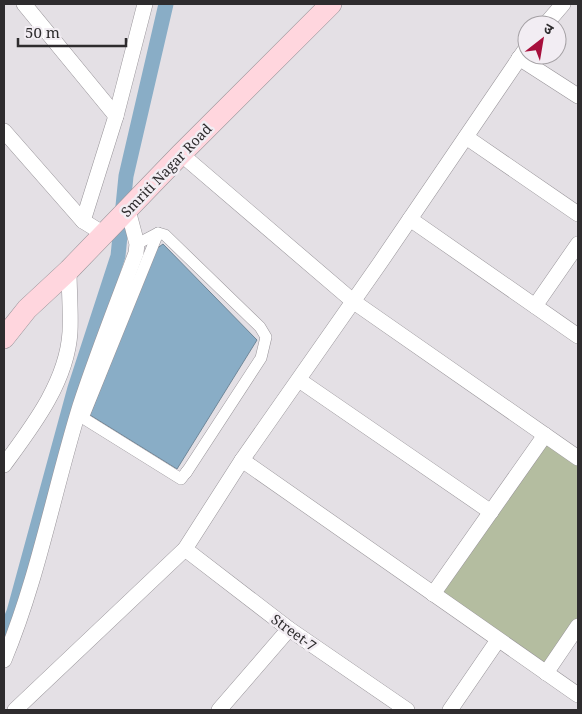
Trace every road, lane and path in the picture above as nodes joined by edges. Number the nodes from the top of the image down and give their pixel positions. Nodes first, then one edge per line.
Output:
1 (24, 4) edge
2 (144, 4) edge
3 (331, 4) edge
4 (563, 4) edge
5 (554, 15) edge
6 (517, 61) edge
7 (539, 65) edge
8 (578, 96) edge
9 (116, 116) junction
10 (4, 131) edge
11 (466, 137) junction
12 (181, 154) junction
13 (128, 210) junction
14 (578, 214) edge
15 (410, 219) junction
16 (83, 221) junction
17 (158, 233) junction
18 (104, 234) junction
19 (137, 244) junction
20 (578, 244) edge
21 (69, 270) junction
22 (354, 302) junction
23 (535, 306) junction
24 (5, 333) edge
25 (578, 336) edge
26 (299, 380) junction
27 (545, 435) junction
28 (578, 458) edge
29 (242, 460) junction
30 (4, 465) edge
31 (491, 512) junction
32 (184, 549) junction
33 (432, 594) junction
34 (578, 626) edge
35 (289, 629) junction
36 (8, 635) edge
37 (498, 640) junction
38 (4, 660) edge
39 (546, 673) junction
40 (578, 695) edge
41 (398, 708) edge
42 (17, 710) edge
43 (219, 710) edge
44 (450, 710) edge

1 - 9 street
2 - 9 street
3 - 12 main road, Smriti Nagar Road
4 - 5 street
6 - 11 street
7 - 8 street
9 - 16 street
10 - 16 street
11 - 14 street
11 - 15 street
12 - 13 main road, Smriti Nagar Road
12 - 22 street
13 - 18 main road, Smriti Nagar Road
13 - 19 street
15 - 22 street
15 - 23 street
16 - 18 street
17 - 17 street
17 - 19 street
18 - 21 main road, Smriti Nagar Road
19 - 36 street
20 - 23 street
21 - 24 main road, Smriti Nagar Road
21 - 30 street
22 - 26 street
22 - 27 street
23 - 25 street
26 - 29 street
26 - 31 street
27 - 28 street
27 - 31 street
29 - 32 street
29 - 33 street
31 - 33 street
32 - 35 street, Street-7
32 - 42 street
33 - 37 street
34 - 39 street
35 - 41 street, Street-7
35 - 43 street
36 - 38 street
37 - 39 street
37 - 44 street
39 - 40 street

